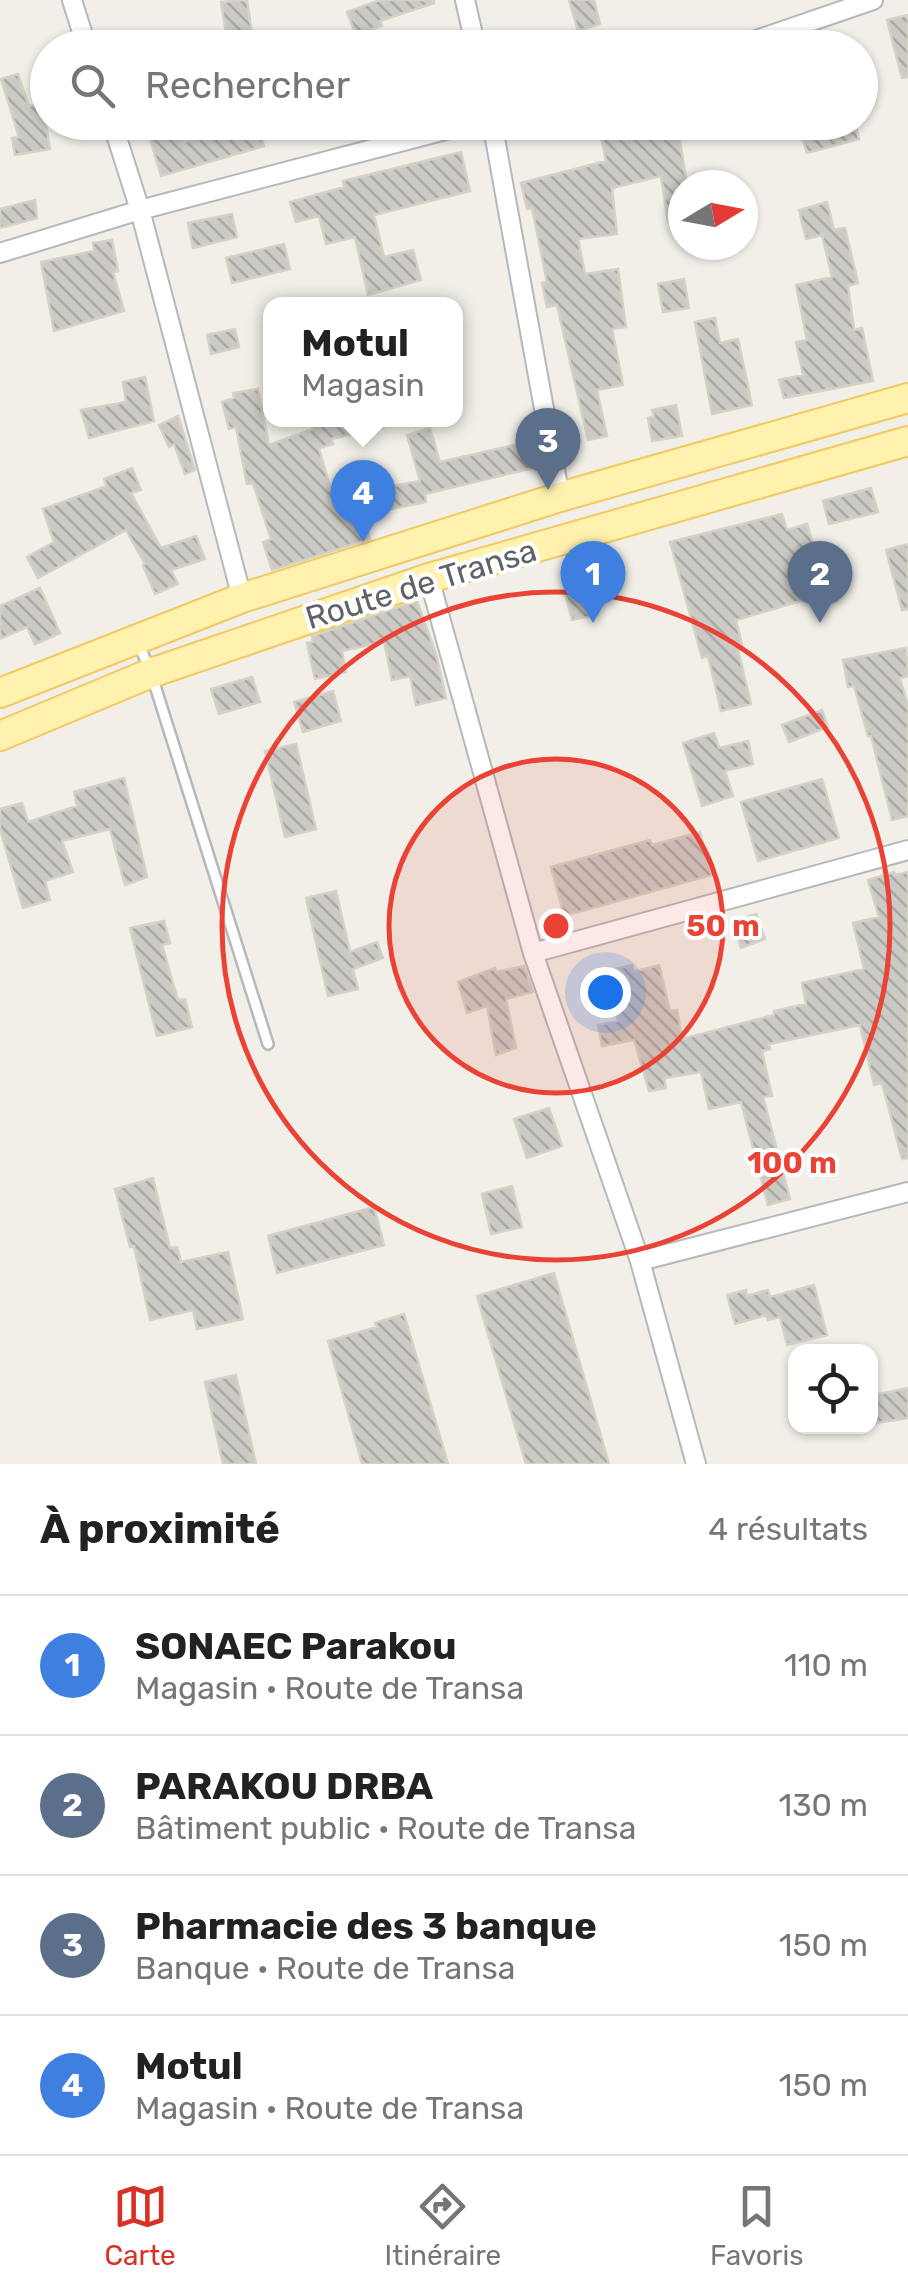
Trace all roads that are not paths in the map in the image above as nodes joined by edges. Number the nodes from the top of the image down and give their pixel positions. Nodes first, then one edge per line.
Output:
1 (72, 0) edge
2 (465, 0) edge
3 (873, 0) edge
4 (82, 30) edge
5 (472, 30) edge
6 (786, 30) edge
7 (118, 140) edge
8 (407, 140) edge
9 (495, 140) edge
10 (140, 210) junction
11 (0, 253) edge
12 (908, 398) edge
13 (908, 442) edge
14 (560, 498) junction
15 (429, 578) junction
16 (242, 598) junction
17 (137, 640) junction
18 (151, 672) junction
19 (0, 693) edge
20 (0, 736) edge
21 (908, 850) edge
22 (534, 953) junction
23 (268, 1044) dead end
24 (908, 1192) edge
25 (640, 1261) junction
26 (696, 1464) edge

1 - 4 street
2 - 5 street
3 - 6 street
7 - 10 street
8 - 10 street
9 - 14 street
10 - 11 street
10 - 16 street
12 - 14 main road, Route de Transa
13 - 15 main road, Route de Transa
14 - 16 main road, Route de Transa
15 - 18 main road, Route de Transa
15 - 22 street
16 - 17 main road, Route de Transa
17 - 18 lane
17 - 19 main road, Route de Transa
18 - 20 main road, Route de Transa
18 - 23 lane
21 - 22 street
22 - 25 street
24 - 25 street
25 - 26 street

